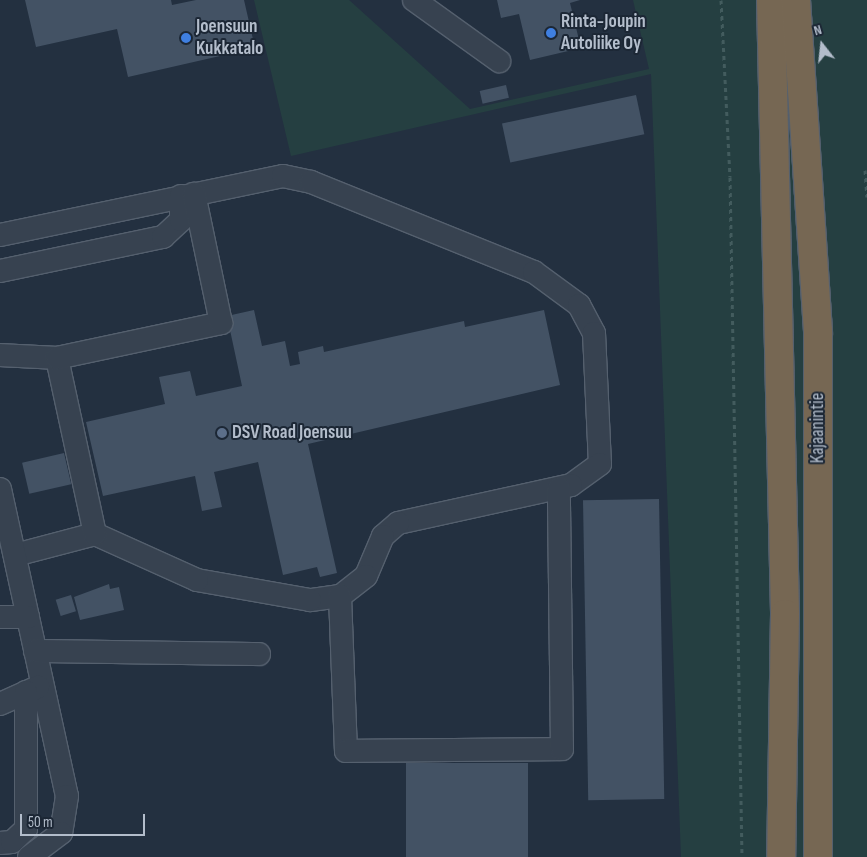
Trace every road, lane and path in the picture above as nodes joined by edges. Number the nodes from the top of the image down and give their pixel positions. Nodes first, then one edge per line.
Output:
1 (414, 0) edge
2 (721, 0) edge
3 (762, 0) edge
4 (771, 0) edge
5 (796, 0) edge
6 (812, 0) edge
7 (771, 50) junction
8 (499, 61) dead end
9 (801, 72) junction
10 (864, 170) dead end
11 (187, 195) junction
12 (867, 197) edge
13 (0, 235) edge
14 (0, 271) edge
15 (0, 355) edge
16 (57, 358) junction
17 (559, 488) junction
18 (0, 489) edge
19 (95, 534) junction
20 (15, 555) junction
21 (340, 596) junction
22 (0, 617) edge
23 (28, 617) junction
24 (35, 651) junction
25 (259, 654) dead end
26 (34, 689) junction
27 (0, 704) edge
28 (0, 844) edge
29 (29, 857) edge
30 (742, 857) edge
31 (781, 857) edge
32 (818, 857) edge

1 - 8 street
2 - 30 path
3 - 7 highway
4 - 7 highway, Kajaanintie
5 - 9 highway, Kajaanintie
6 - 9 highway
7 - 31 highway, Kajaanintie
9 - 32 highway, Kajaanintie
10 - 12 path
11 - 13 street
11 - 14 street
11 - 16 street
11 - 17 street
15 - 16 street
16 - 19 street
17 - 21 street
17 - 21 street
18 - 20 street
19 - 20 street
19 - 21 street
20 - 23 street
22 - 23 street
23 - 24 street
24 - 25 street
24 - 26 street
26 - 27 street
26 - 28 street
26 - 29 street

